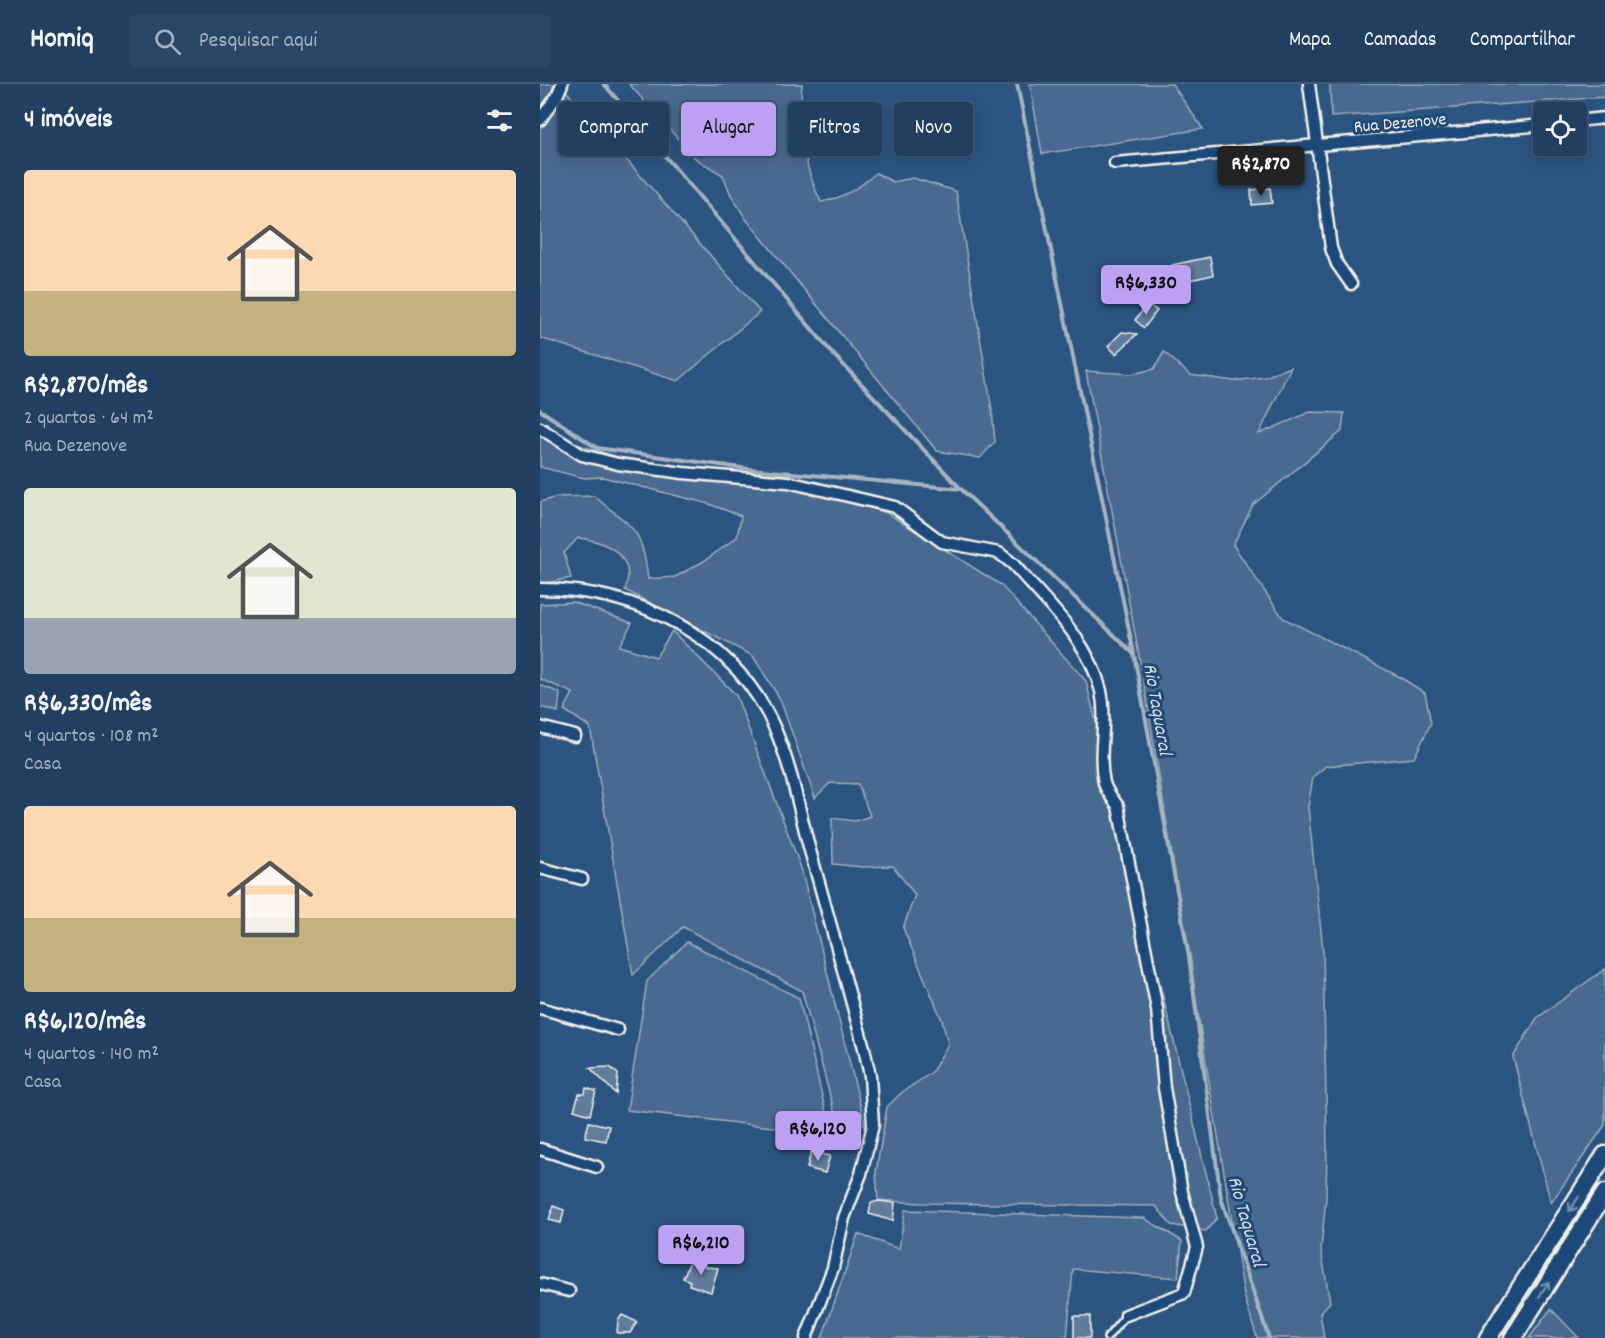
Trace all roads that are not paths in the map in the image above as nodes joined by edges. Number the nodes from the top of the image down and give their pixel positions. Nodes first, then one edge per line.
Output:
1 (562, 84) edge
2 (1309, 84) edge
3 (1605, 118) edge
4 (540, 120) edge
5 (1587, 120) edge
6 (1533, 126) edge
7 (1315, 146) junction
8 (1115, 163) dead end
9 (1352, 284) dead end
10 (540, 428) edge
11 (540, 589) edge
12 (540, 727) edge
13 (575, 736) dead end
14 (540, 868) edge
15 (582, 879) dead end
16 (540, 1008) edge
17 (618, 1030) dead end
18 (540, 1149) edge
19 (1605, 1155) edge
20 (597, 1167) dead end
21 (1605, 1193) edge
22 (540, 1284) edge
23 (569, 1291) dead end
24 (1126, 1315) joint
25 (806, 1338) edge
26 (1107, 1338) edge
27 (1488, 1338) edge
28 (1513, 1338) edge

1 - 4 street
2 - 7 street
3 - 5 street
6 - 7 street, Rua Dezenove
7 - 8 street, Rua Dezenove
7 - 9 street
10 - 24 street
11 - 25 street
12 - 13 street
14 - 15 street
16 - 17 street
18 - 20 street
19 -> 27 main road
28 -> 21 main road
22 - 23 street
24 - 26 lane

